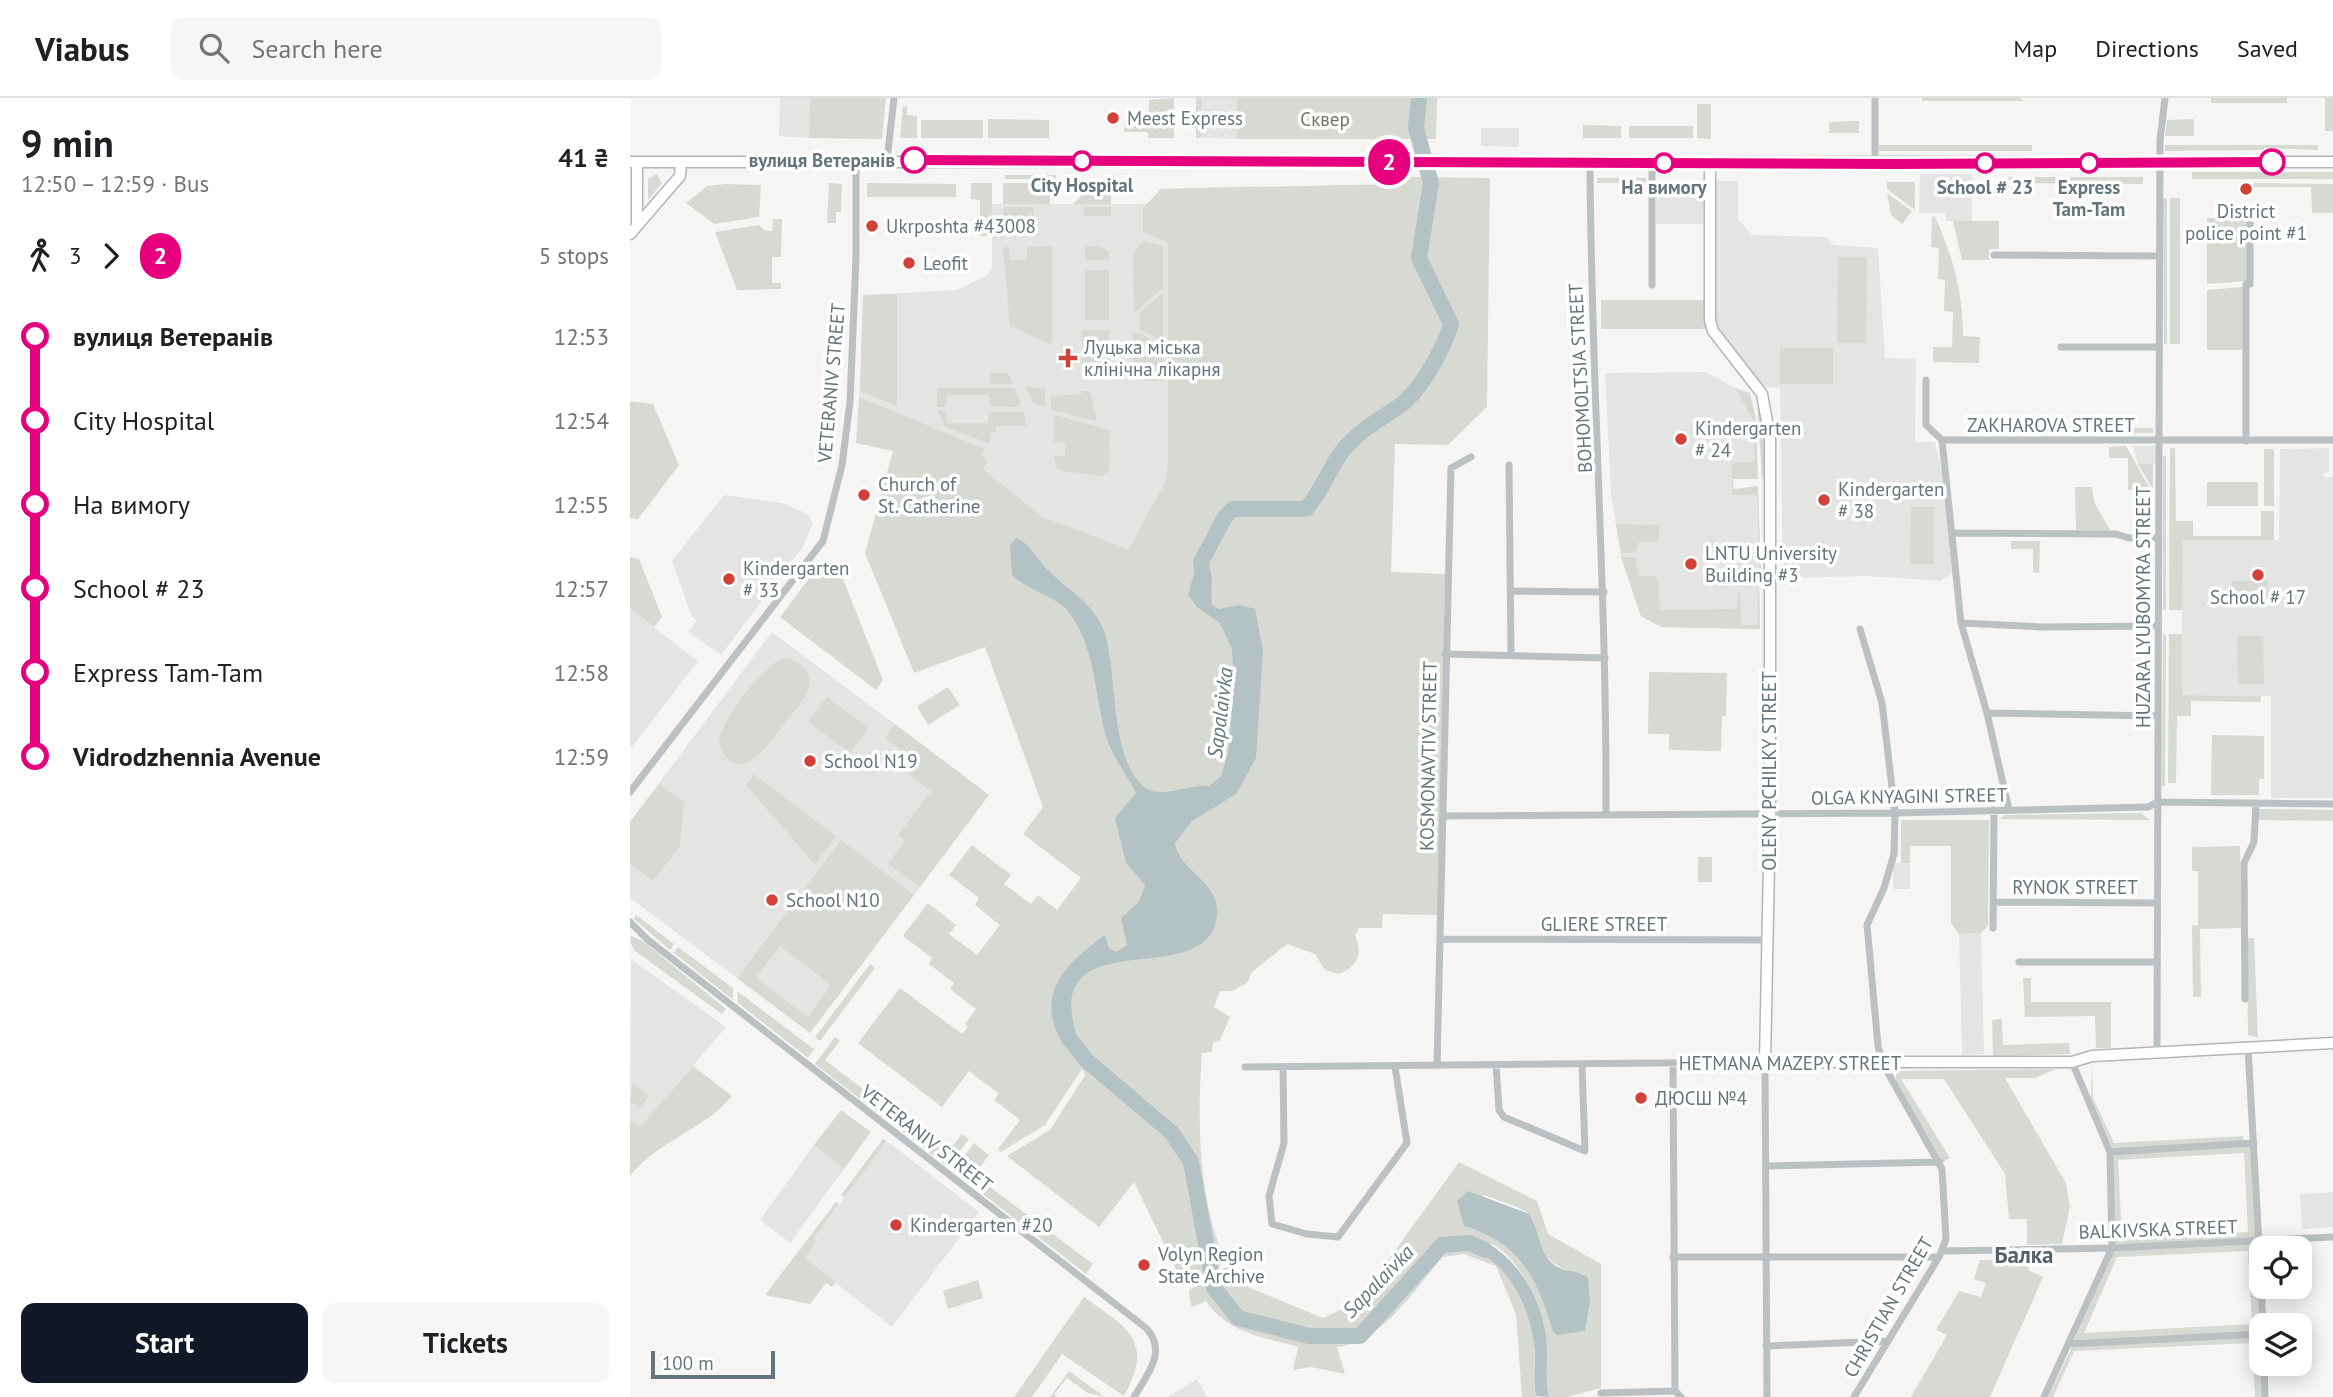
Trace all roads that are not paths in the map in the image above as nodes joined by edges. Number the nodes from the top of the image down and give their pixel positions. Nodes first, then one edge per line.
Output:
1 (894, 98) edge
2 (1875, 98) edge
3 (2165, 98) edge
4 (887, 160) junction
5 (856, 161) junction
6 (634, 162) edge
7 (681, 162) junction
8 (2333, 162) edge
9 (1590, 163) junction
10 (1652, 163) junction
11 (1710, 163) junction
12 (2160, 163) junction
13 (1875, 164) junction
14 (2250, 216) dead end
15 (637, 225) junction
16 (630, 234) edge
17 (1994, 255) dead end
18 (2160, 256) junction
19 (1652, 285) dead end
20 (2061, 347) dead end
21 (2159, 347) junction
22 (1926, 380) dead end
23 (1942, 440) junction
24 (2333, 440) edge
25 (2159, 441) junction
26 (2246, 441) junction
27 (1471, 457) dead end
28 (1509, 465) dead end
29 (1954, 533) junction
30 (2159, 538) junction
31 (1511, 591) junction
32 (1604, 592) junction
33 (1961, 622) junction
34 (2158, 626) junction
35 (1860, 629) dead end
36 (1446, 654) junction
37 (1511, 656) junction
38 (1605, 658) junction
39 (1987, 713) junction
40 (2158, 716) junction
41 (630, 792) edge
42 (2158, 802) junction
43 (2256, 803) junction
44 (2333, 804) edge
45 (1994, 810) junction
46 (2009, 810) junction
47 (1895, 813) junction
48 (1606, 814) junction
49 (1770, 814) junction
50 (1443, 816) junction
51 (1993, 902) junction
52 (2157, 903) junction
53 (630, 922) edge
54 (1993, 928) dead end
55 (1441, 939) junction
56 (1767, 940) junction
57 (2019, 962) dead end
58 (2157, 962) junction
59 (2245, 999) dead end
60 (2333, 1043) edge
61 (2248, 1048) junction
62 (2157, 1052) junction
63 (1765, 1062) junction
64 (2072, 1062) junction
65 (1673, 1063) junction
66 (1582, 1064) junction
67 (1883, 1064) junction
68 (1496, 1065) junction
69 (1437, 1066) junction
70 (1245, 1067) dead end
71 (1283, 1067) junction
72 (1395, 1067) junction
73 (2254, 1143) junction
74 (2110, 1152) junction
75 (1940, 1162) junction
76 (1766, 1166) junction
77 (2260, 1236) edge
78 (2333, 1237) edge
79 (2312, 1238) edge
80 (2249, 1242) edge
81 (2112, 1248) junction
82 (1940, 1254) junction
83 (1766, 1256) junction
84 (1673, 1257) junction
85 (2249, 1335) edge
86 (1888, 1341) junction
87 (2069, 1344) junction
88 (1766, 1346) junction
89 (2264, 1376) edge
90 (1601, 1393) dead end
91 (1678, 1394) edge
92 (1134, 1397) edge
93 (1766, 1397) edge
94 (1854, 1397) edge
95 (2044, 1397) edge
96 (2265, 1397) edge

1 - 4 street
2 - 13 street
3 - 12 street, HUZARA LYUBOMYRA STREET
4 - 5 main road
4 - 9 main road
5 - 7 main road
5 - 41 street, VETERANIV STREET
6 - 7 main road
6 - 15 main road
7 - 15 main road
8 - 12 main road
9 - 10 main road
9 - 32 street, BOHOMOLTSIA STREET
10 - 11 main road
10 - 19 street
11 - 13 main road
11 - 49 main road, OLENY PCHILKY STREET
12 - 13 main road
12 - 18 street, HUZARA LYUBOMYRA STREET
14 - 26 street
15 - 16 main road
17 - 18 street
18 - 21 street, HUZARA LYUBOMYRA STREET
20 - 21 street
21 - 25 street, HUZARA LYUBOMYRA STREET
22 - 23 street
23 - 25 street, ZAKHAROVA STREET
23 - 29 street
24 - 26 street, ZAKHAROVA STREET
25 - 26 street, ZAKHAROVA STREET
25 - 30 street, HUZARA LYUBOMYRA STREET
27 - 36 street, KOSMONAVTIV STREET
28 - 31 street
29 - 30 street
29 - 33 street
30 - 34 street, HUZARA LYUBOMYRA STREET
31 - 32 street
31 - 37 street
32 - 38 street, BOHOMOLTSIA STREET
33 - 34 street
33 - 39 street
34 - 40 street, HUZARA LYUBOMYRA STREET
35 - 47 street, CHRISTIAN STREET
36 - 37 street
36 - 50 street, KOSMONAVTIV STREET
37 - 38 street
38 - 48 street, BOHOMOLTSIA STREET
39 - 40 street
39 - 46 street
40 - 42 street, HUZARA LYUBOMYRA STREET
42 - 43 street, OLGA KNYAGINI STREET
42 - 46 street, OLGA KNYAGINI STREET
42 - 52 street, HUZARA LYUBOMYRA STREET
43 - 44 street, OLGA KNYAGINI STREET
43 - 59 street
45 - 46 street, OLGA KNYAGINI STREET
45 - 47 street, OLGA KNYAGINI STREET
45 - 51 street
47 - 49 street, OLGA KNYAGINI STREET
47 - 67 street, CHRISTIAN STREET
48 - 49 street, OLGA KNYAGINI STREET
48 - 50 street, OLGA KNYAGINI STREET
49 - 56 main road, OLENY PCHILKY STREET
50 - 55 street, KOSMONAVTIV STREET
51 - 52 street, RYNOK STREET
51 - 54 street
52 - 58 street, HUZARA LYUBOMYRA STREET
53 - 92 street, VETERANIV STREET
55 - 56 street, GLIERE STREET
55 - 69 street, KOSMONAVTIV STREET
56 - 63 main road, OLENY PCHILKY STREET
57 - 58 street
58 - 62 street, HUZARA LYUBOMYRA STREET
60 - 61 main road, HETMANA MAZEPY STREET
61 - 62 main road, HETMANA MAZEPY STREET
61 - 73 street
62 - 64 main road, HETMANA MAZEPY STREET
63 - 65 street, HETMANA MAZEPY STREET
63 - 67 main road, HETMANA MAZEPY STREET
63 - 76 street, OLENY PCHILKY STREET
64 - 67 main road, HETMANA MAZEPY STREET
64 - 74 street
65 - 66 street, HETMANA MAZEPY STREET
65 - 84 street
66 - 68 street, HETMANA MAZEPY STREET
66 - 68 street
67 - 75 street, CHRISTIAN STREET
68 - 69 street, HETMANA MAZEPY STREET
69 - 72 street, HETMANA MAZEPY STREET
70 - 71 street, HETMANA MAZEPY STREET
71 - 72 street, HETMANA MAZEPY STREET
71 - 72 street
73 - 74 street
73 - 77 street
74 - 81 street
75 - 76 street
75 - 82 street, CHRISTIAN STREET
76 - 83 street, OLENY PCHILKY STREET
78 - 79 street, BALKIVSKA STREET
80 - 81 street, BALKIVSKA STREET
81 - 82 street, BALKIVSKA STREET
81 - 87 street
82 - 83 street, BALKIVSKA STREET
82 - 86 street, CHRISTIAN STREET
83 - 84 street, BALKIVSKA STREET
83 - 88 street, OLENY PCHILKY STREET
84 - 91 street
85 - 87 street
86 - 88 street
86 - 94 street, CHRISTIAN STREET
87 - 95 street
88 - 93 street, OLENY PCHILKY STREET
89 - 96 street
90 - 91 street

